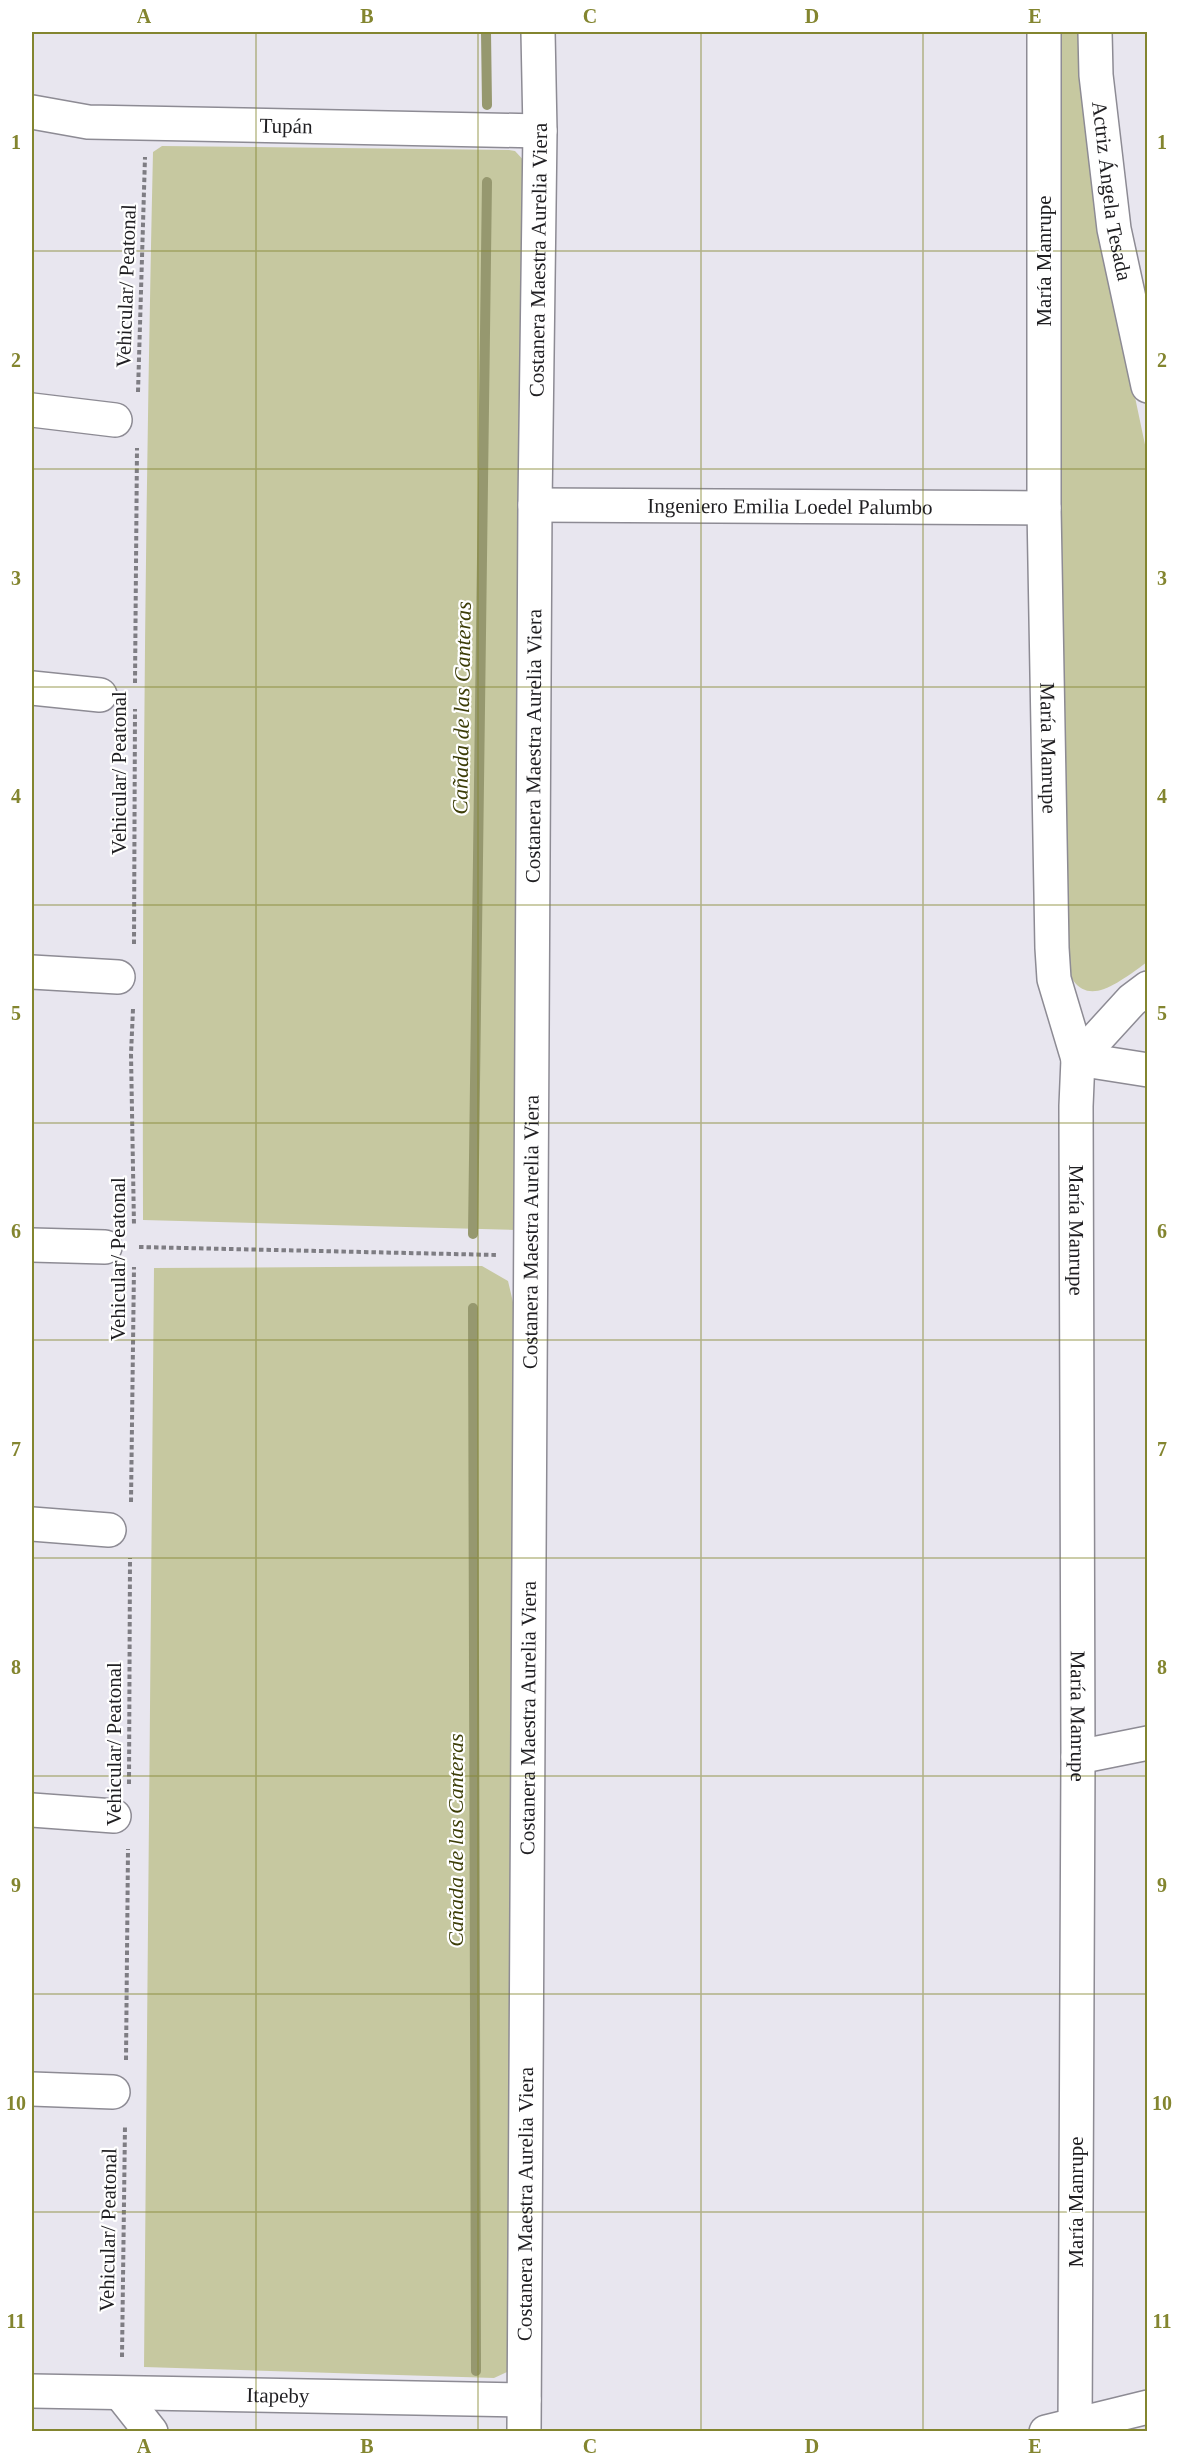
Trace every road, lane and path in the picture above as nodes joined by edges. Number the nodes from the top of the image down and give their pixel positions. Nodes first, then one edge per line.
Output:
1 (538, 32) edge
2 (1044, 32) edge
3 (1095, 32) edge
4 (32, 112) edge
5 (147, 123) junction
6 (540, 131) junction
7 (1148, 386) edge
8 (138, 397) dead end
9 (32, 410) edge
10 (115, 420) dead end
11 (137, 443) dead end
12 (535, 505) junction
13 (1044, 508) junction
14 (135, 685) dead end
15 (32, 688) edge
16 (100, 695) dead end
17 (135, 708) dead end
18 (32, 972) edge
19 (128, 977) junction
20 (1148, 988) edge
21 (1078, 1059) junction
22 (1148, 1070) edge
23 (32, 1245) edge
24 (127, 1247) junction
25 (531, 1256) junction
26 (130, 1506) dead end
27 (32, 1524) edge
28 (109, 1530) dead end
29 (130, 1554) dead end
30 (1148, 1743) edge
31 (1078, 1757) junction
32 (32, 1810) edge
33 (124, 1816) junction
34 (32, 2089) edge
35 (121, 2091) junction
36 (32, 2391) edge
37 (121, 2394) junction
38 (1148, 2407) edge
39 (524, 2416) edge
40 (1066, 2429) edge
41 (152, 2432) edge

1 - 6 street, Costanera Maestra Aurelia Viera
2 - 13 street, María Manrupe
3 - 7 street, Actriz Ángela Tesada
4 - 5 street, Tupán
5 - 6 street, Tupán
5 - 8 path, Vehicular/ Peatonal
6 - 12 street, Costanera Maestra Aurelia Viera
9 - 10 street
11 - 14 path, Vehicular/ Peatonal
12 - 13 street, Ingeniero Emilia Loedel Palumbo
12 - 25 street, Costanera Maestra Aurelia Viera
13 - 21 street, María Manrupe
15 - 16 street
17 - 19 path, Vehicular/ Peatonal
18 - 19 street
19 - 24 path, Vehicular/ Peatonal
20 - 21 street
21 - 22 street
21 - 31 street, María Manrupe
23 - 24 street
24 - 25 path
24 - 26 path, Vehicular/ Peatonal
25 - 39 street, Costanera Maestra Aurelia Viera
27 - 28 street
29 - 33 path, Vehicular/ Peatonal
30 - 31 street
31 - 40 street, María Manrupe
32 - 33 street
33 - 35 path, Vehicular/ Peatonal
34 - 35 street
35 - 37 path, Vehicular/ Peatonal
36 - 37 street, Itapeby
37 - 39 street, Itapeby
37 - 41 street
38 - 40 street

